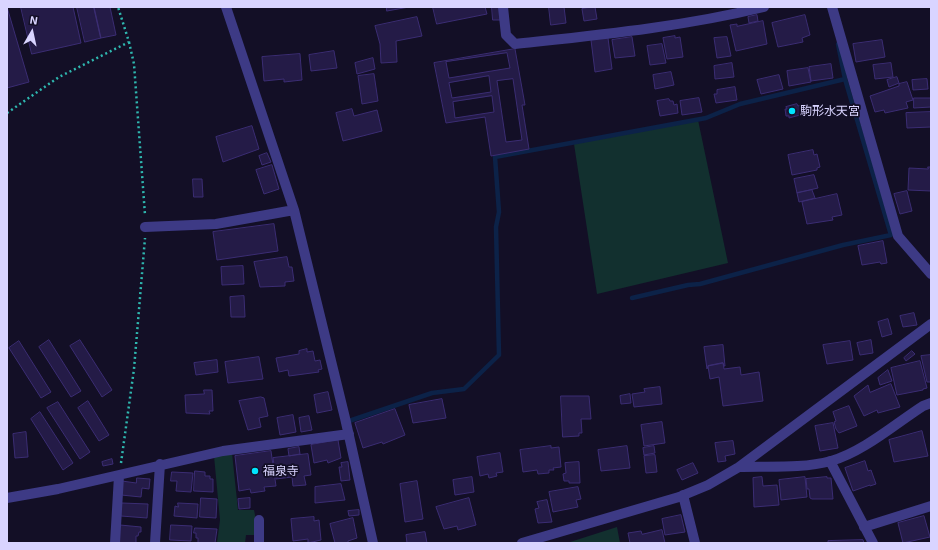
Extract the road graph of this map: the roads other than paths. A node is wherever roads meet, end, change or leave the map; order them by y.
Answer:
1 (226, 7) edge
2 (503, 7) edge
3 (764, 7) edge
4 (832, 7) edge
5 (294, 210) junction
6 (145, 226) road end
7 (931, 274) edge
8 (931, 324) edge
9 (931, 403) edge
10 (349, 434) junction
11 (830, 461) junction
12 (160, 464) junction
13 (739, 467) junction
14 (119, 476) junction
15 (683, 495) junction
16 (7, 498) edge
17 (931, 506) edge
18 (259, 520) dead end
19 (864, 527) junction
20 (115, 543) edge
21 (155, 543) edge
22 (259, 543) edge
23 (373, 543) edge
24 (522, 543) edge
25 (695, 543) edge
26 (874, 543) edge

1 - 5 street
2 - 3 street
4 - 7 street
5 - 6 street
5 - 10 street
8 - 13 street
9 - 11 street
10 - 12 street
10 - 23 street
11 - 13 street
11 - 19 street
12 - 14 street
12 - 21 street
13 - 15 street
14 - 16 street
14 - 20 street
15 - 24 street
15 - 25 street
17 - 19 street
18 - 22 street
19 - 26 street

